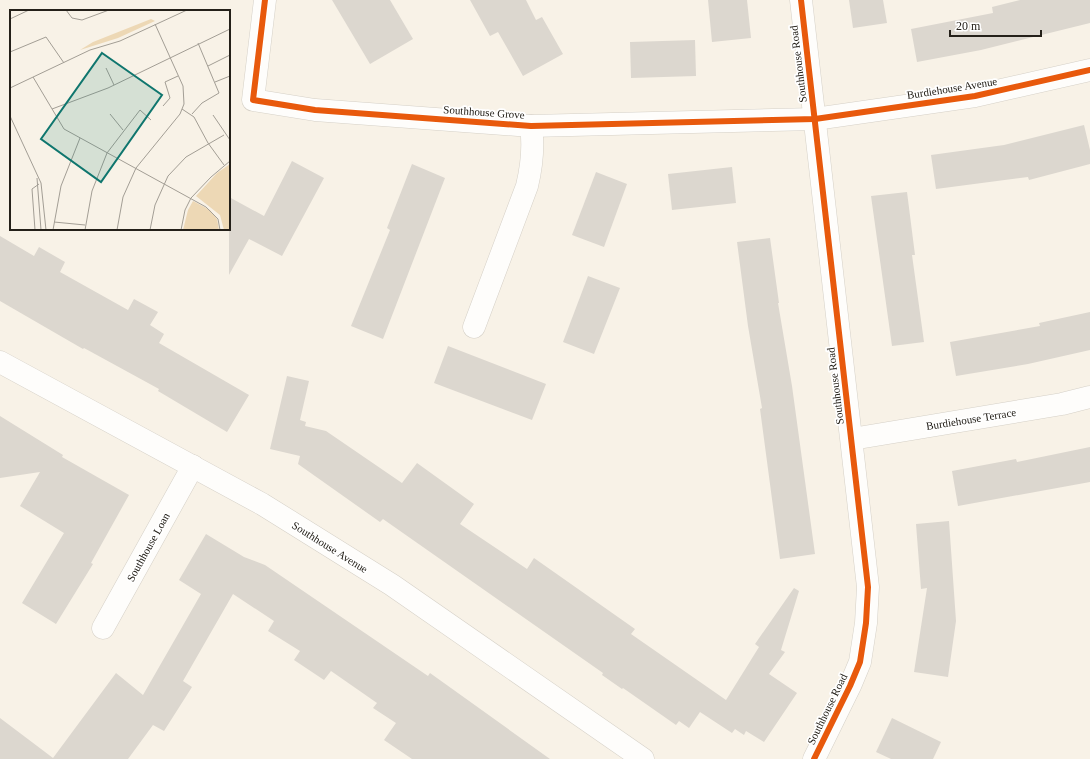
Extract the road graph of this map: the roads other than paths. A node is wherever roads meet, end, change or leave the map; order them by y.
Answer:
1 (265, 0) edge
2 (801, 0) edge
3 (1090, 70) edge
4 (815, 119) junction
5 (531, 126) junction
6 (474, 327) dead end
7 (0, 362) edge
8 (1090, 397) edge
9 (852, 439) junction
10 (193, 466) junction
11 (103, 628) dead end
12 (643, 759) edge
13 (814, 759) edge

1 - 5 street, Southhouse Grove
2 - 4 street, Southhouse Road
3 - 4 street, Burdiehouse Avenue
4 - 5 street, Southhouse Grove
4 - 9 street, Southhouse Road
5 - 6 street, Southhouse Grove
7 - 10 street, Southhouse Avenue
8 - 9 street, Burdiehouse Terrace
9 - 13 street, Southhouse Road
10 - 11 street, Southhouse Loan
10 - 12 street, Southhouse Avenue

